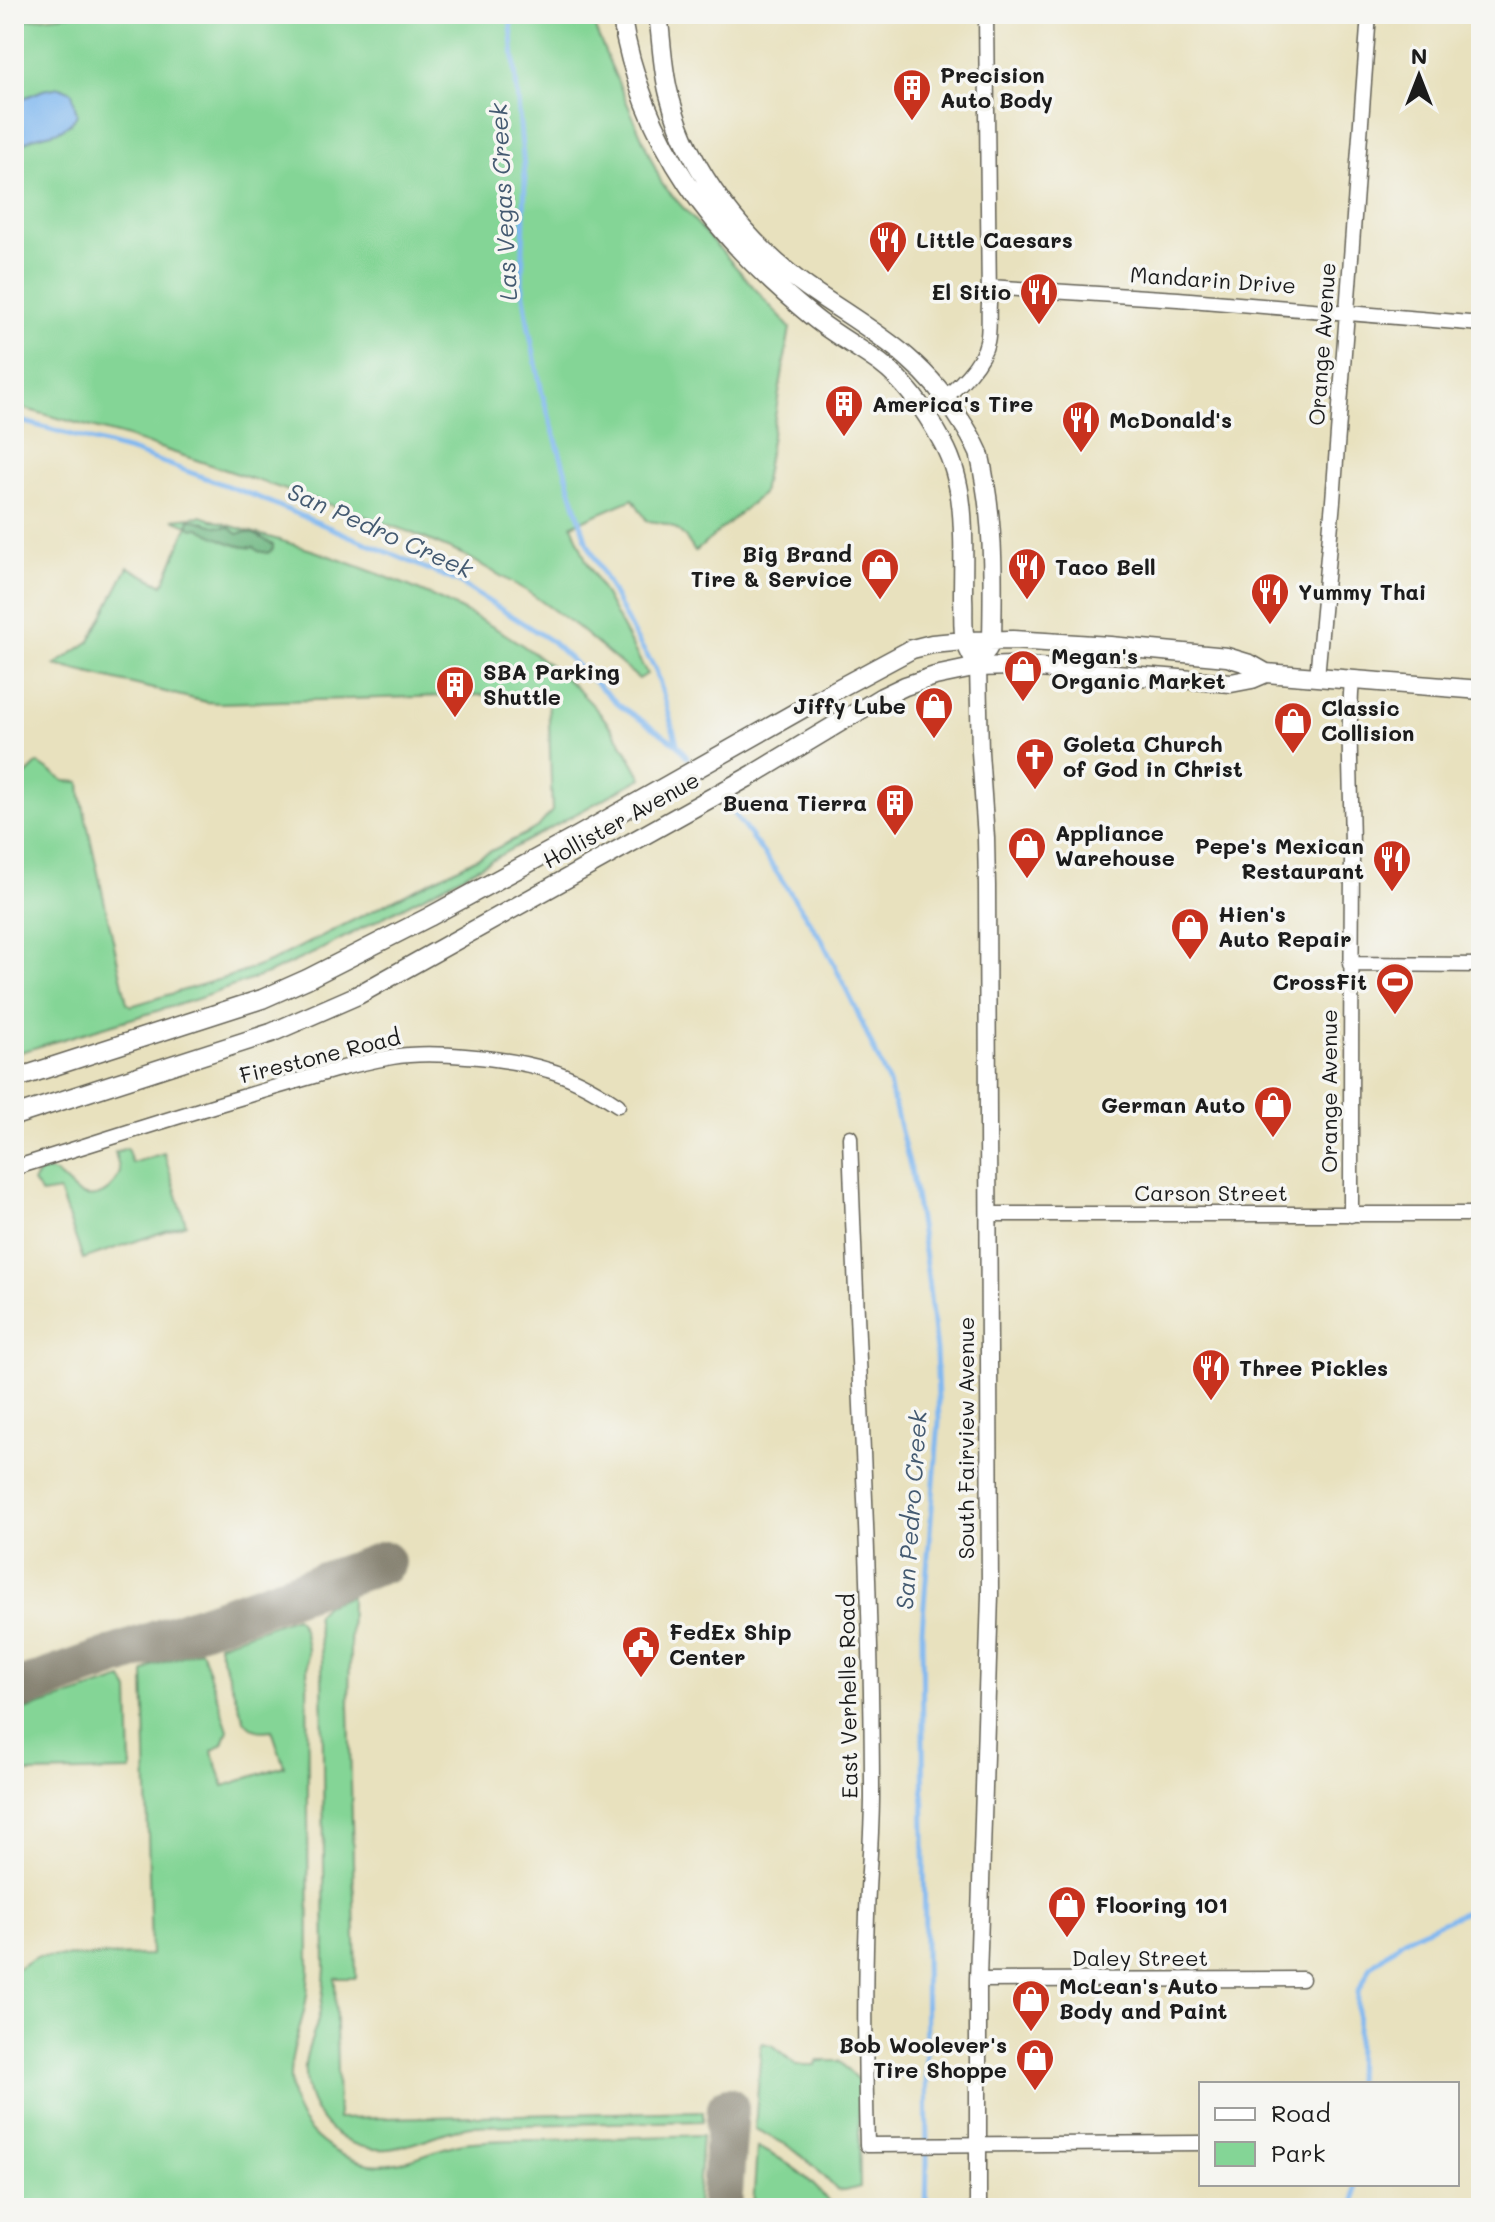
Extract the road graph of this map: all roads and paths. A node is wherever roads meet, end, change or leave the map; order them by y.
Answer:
1 (621, 14) edge
2 (658, 14) edge
3 (986, 14) edge
4 (1369, 14) edge
5 (989, 287) junction
6 (1347, 313) junction
7 (1481, 324) edge
8 (946, 398) junction
9 (925, 415) junction
10 (965, 641) junction
11 (992, 641) junction
12 (978, 667) junction
13 (1266, 673) junction
14 (1317, 677) junction
15 (1352, 680) junction
16 (1481, 690) edge
17 (1350, 964) junction
18 (1481, 965) edge
19 (14, 1079) edge
20 (618, 1105) dead end
21 (14, 1116) edge
22 (850, 1137) dead end
23 (14, 1168) edge
24 (988, 1214) junction
25 (1481, 1214) edge
26 (1351, 1215) junction
27 (1302, 1979) dead end
28 (978, 1980) junction
29 (1199, 2143) edge
30 (978, 2144) junction
31 (978, 2208) edge

1 - 9 main road, South Fairview Avenue
2 - 8 main road, South Fairview Avenue
3 - 5 street
4 - 6 street, Orange Avenue
5 - 6 street, Mandarin Drive
5 - 8 street
6 - 7 street, Mandarin Drive
6 - 14 street, Orange Avenue
8 - 9 street
8 - 11 main road, South Fairview Avenue
9 - 10 main road, South Fairview Avenue
10 - 11 main road, Hollister Avenue
10 - 12 main road, South Fairview Avenue
10 - 19 main road, Hollister Avenue
11 - 12 main road, South Fairview Avenue
11 - 13 main road, Hollister Avenue
12 - 13 main road, Hollister Avenue
12 - 21 main road, Hollister Avenue
12 - 24 street, South Fairview Avenue
13 - 14 main road, Hollister Avenue
14 - 15 main road, Hollister Avenue
15 - 16 main road, Hollister Avenue
15 - 17 street, Orange Avenue
17 - 18 street
17 - 26 street, Orange Avenue
20 - 23 street, Firestone Road
22 - 30 street, East Verhelle Road
24 - 26 street, Carson Street
24 - 28 street, South Fairview Avenue
25 - 26 street, Carson Street
27 - 28 street, Daley Street
28 - 30 street, South Fairview Avenue
29 - 30 street, East Verhelle Road
30 - 31 street, South Fairview Avenue

